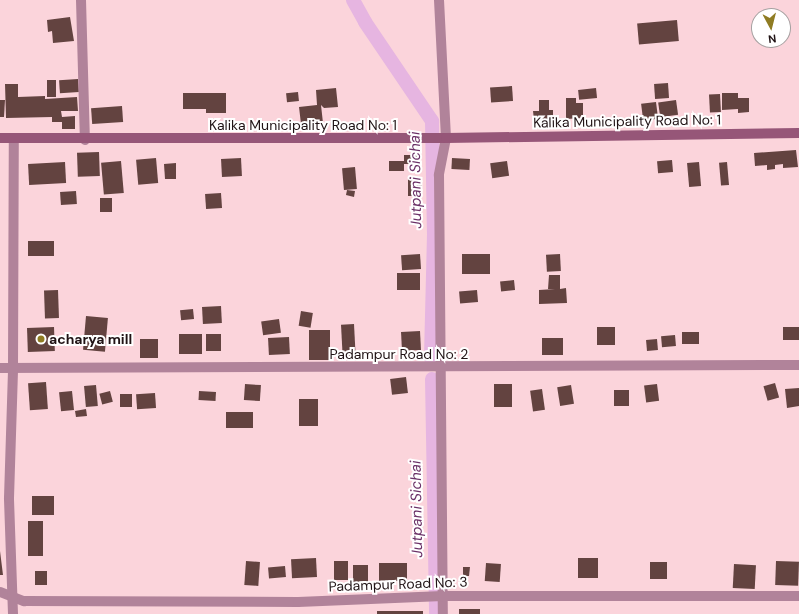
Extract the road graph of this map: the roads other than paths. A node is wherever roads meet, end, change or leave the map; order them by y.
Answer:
1 (81, 0) edge
2 (439, 0) edge
3 (799, 133) edge
4 (0, 138) edge
5 (446, 138) junction
6 (14, 139) junction
7 (85, 140) junction
8 (799, 365) edge
9 (0, 368) edge
10 (442, 368) junction
11 (13, 369) junction
12 (0, 592) edge
13 (14, 596) junction
14 (443, 596) junction
15 (799, 596) edge
16 (13, 614) edge
17 (443, 614) edge

1 - 7 street
2 - 5 street
3 - 5 street, Kalika Municipality Road No: 1
4 - 6 street, Kalika Municipality Road No: 1
5 - 7 street, Kalika Municipality Road No: 1
5 - 10 street
6 - 7 street, Kalika Municipality Road No: 1
6 - 11 street
8 - 10 street, Padampur Road No: 2
9 - 11 street, Padampur Road No: 2
10 - 11 street, Padampur Road No: 2
10 - 14 street
11 - 13 street
12 - 13 street, Padampur Road No: 3
13 - 14 street, Padampur Road No: 3
13 - 16 street
14 - 15 street, Padampur Road No: 3
14 - 17 street

